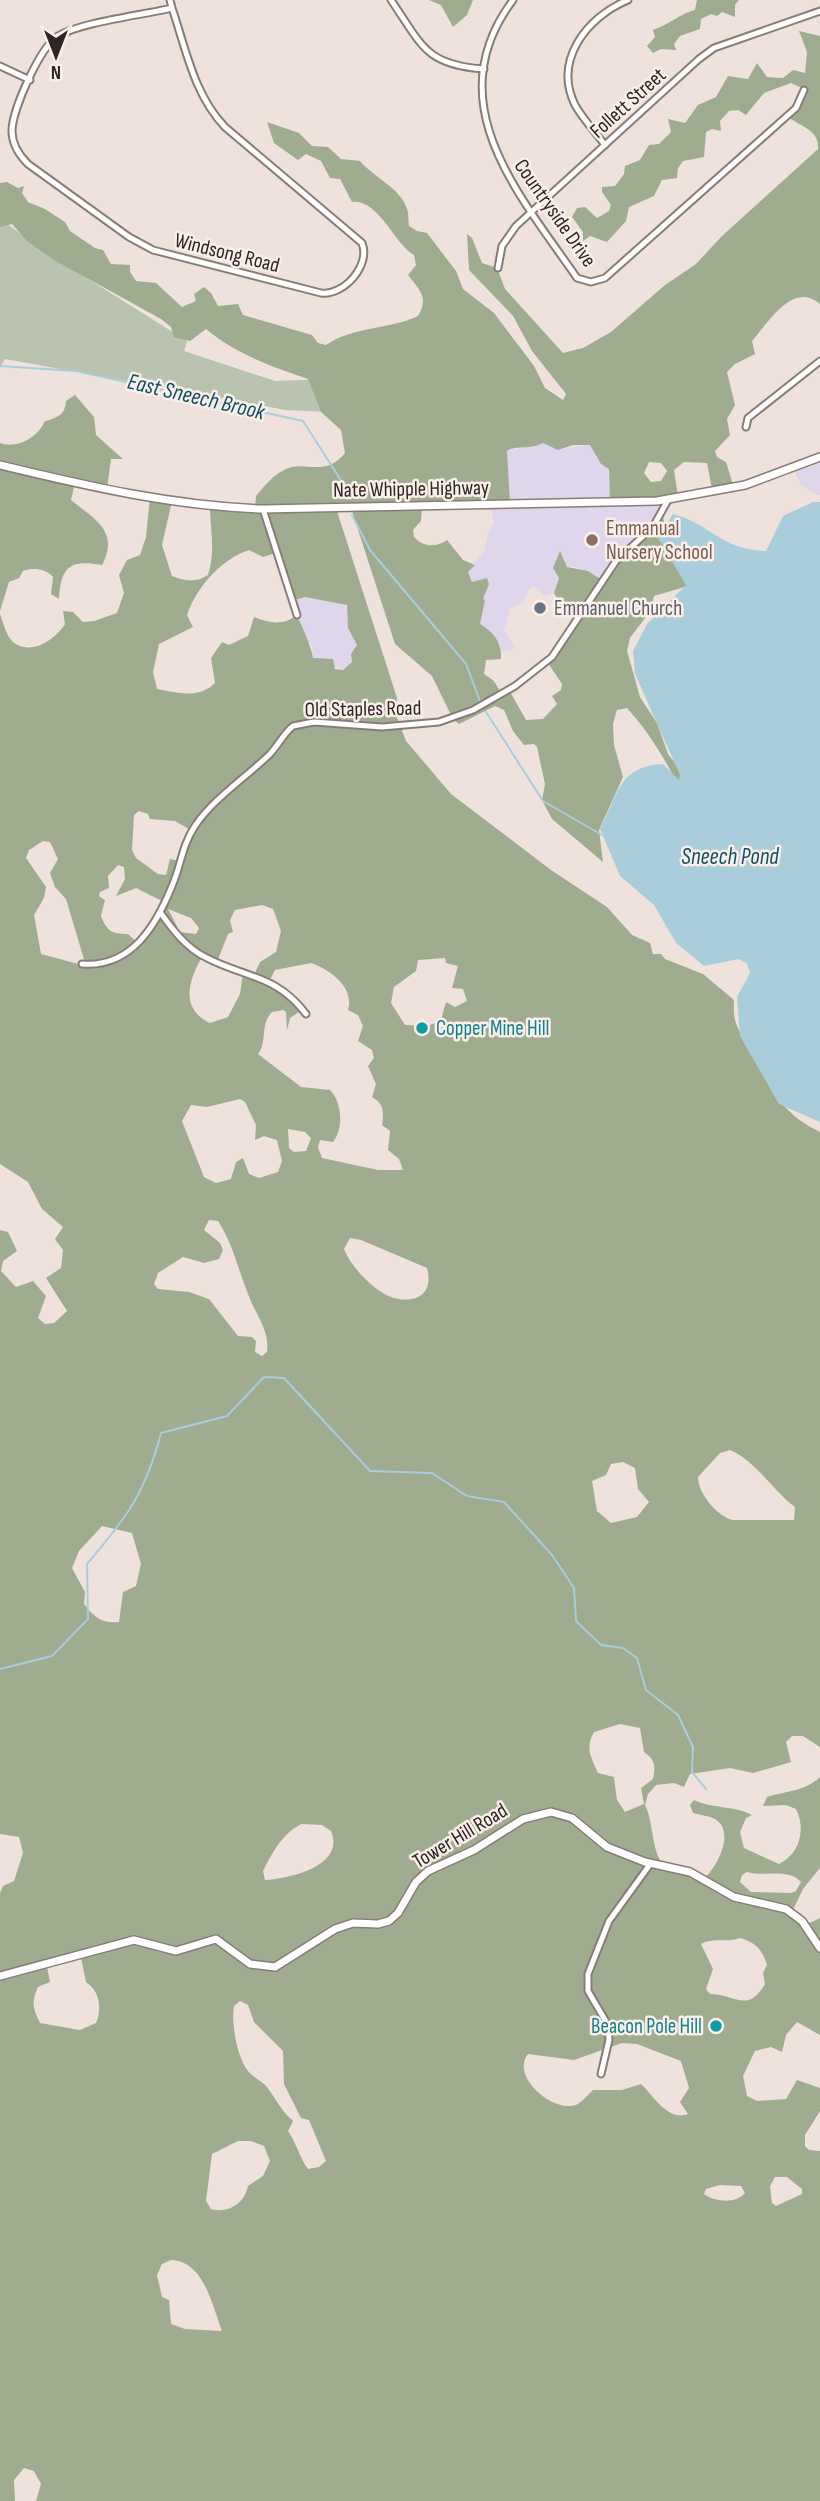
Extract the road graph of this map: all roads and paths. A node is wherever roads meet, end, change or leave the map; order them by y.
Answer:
1 (170, 0) edge
2 (391, 0) edge
3 (513, 0) edge
4 (628, 0) edge
5 (172, 8) junction
6 (820, 12) edge
7 (0, 66) edge
8 (484, 69) junction
9 (30, 80) junction
10 (804, 90) dead end
11 (605, 145) junction
12 (532, 213) junction
13 (498, 268) dead end
14 (820, 361) edge
15 (746, 427) dead end
16 (820, 457) edge
17 (0, 464) edge
18 (668, 500) junction
19 (262, 509) junction
20 (297, 615) dead end
21 (160, 912) junction
22 (82, 964) dead end
23 (306, 1014) dead end
24 (651, 1863) junction
25 (820, 1948) edge
26 (0, 1976) edge
27 (601, 2074) dead end

1 - 5 street, Windsong Road
2 - 8 street
3 - 8 street, Countryside Drive
4 - 11 street
5 - 9 street, Windsong Road
5 - 9 street, Windsong Road
6 - 11 street, Follett Street
7 - 9 street
8 - 12 street, Countryside Drive
10 - 12 street, Countryside Drive
11 - 12 street, Follett Street
12 - 13 street, Follett Street
14 - 15 street
16 - 18 street, Nate Whipple Highway
17 - 19 street, Nate Whipple Highway
18 - 19 street, Nate Whipple Highway
18 - 21 street, Old Staples Road
19 - 20 street
21 - 22 street, Old Staples Road
21 - 23 street
24 - 25 street, Tower Hill Road
24 - 26 street, Tower Hill Road
24 - 27 street

